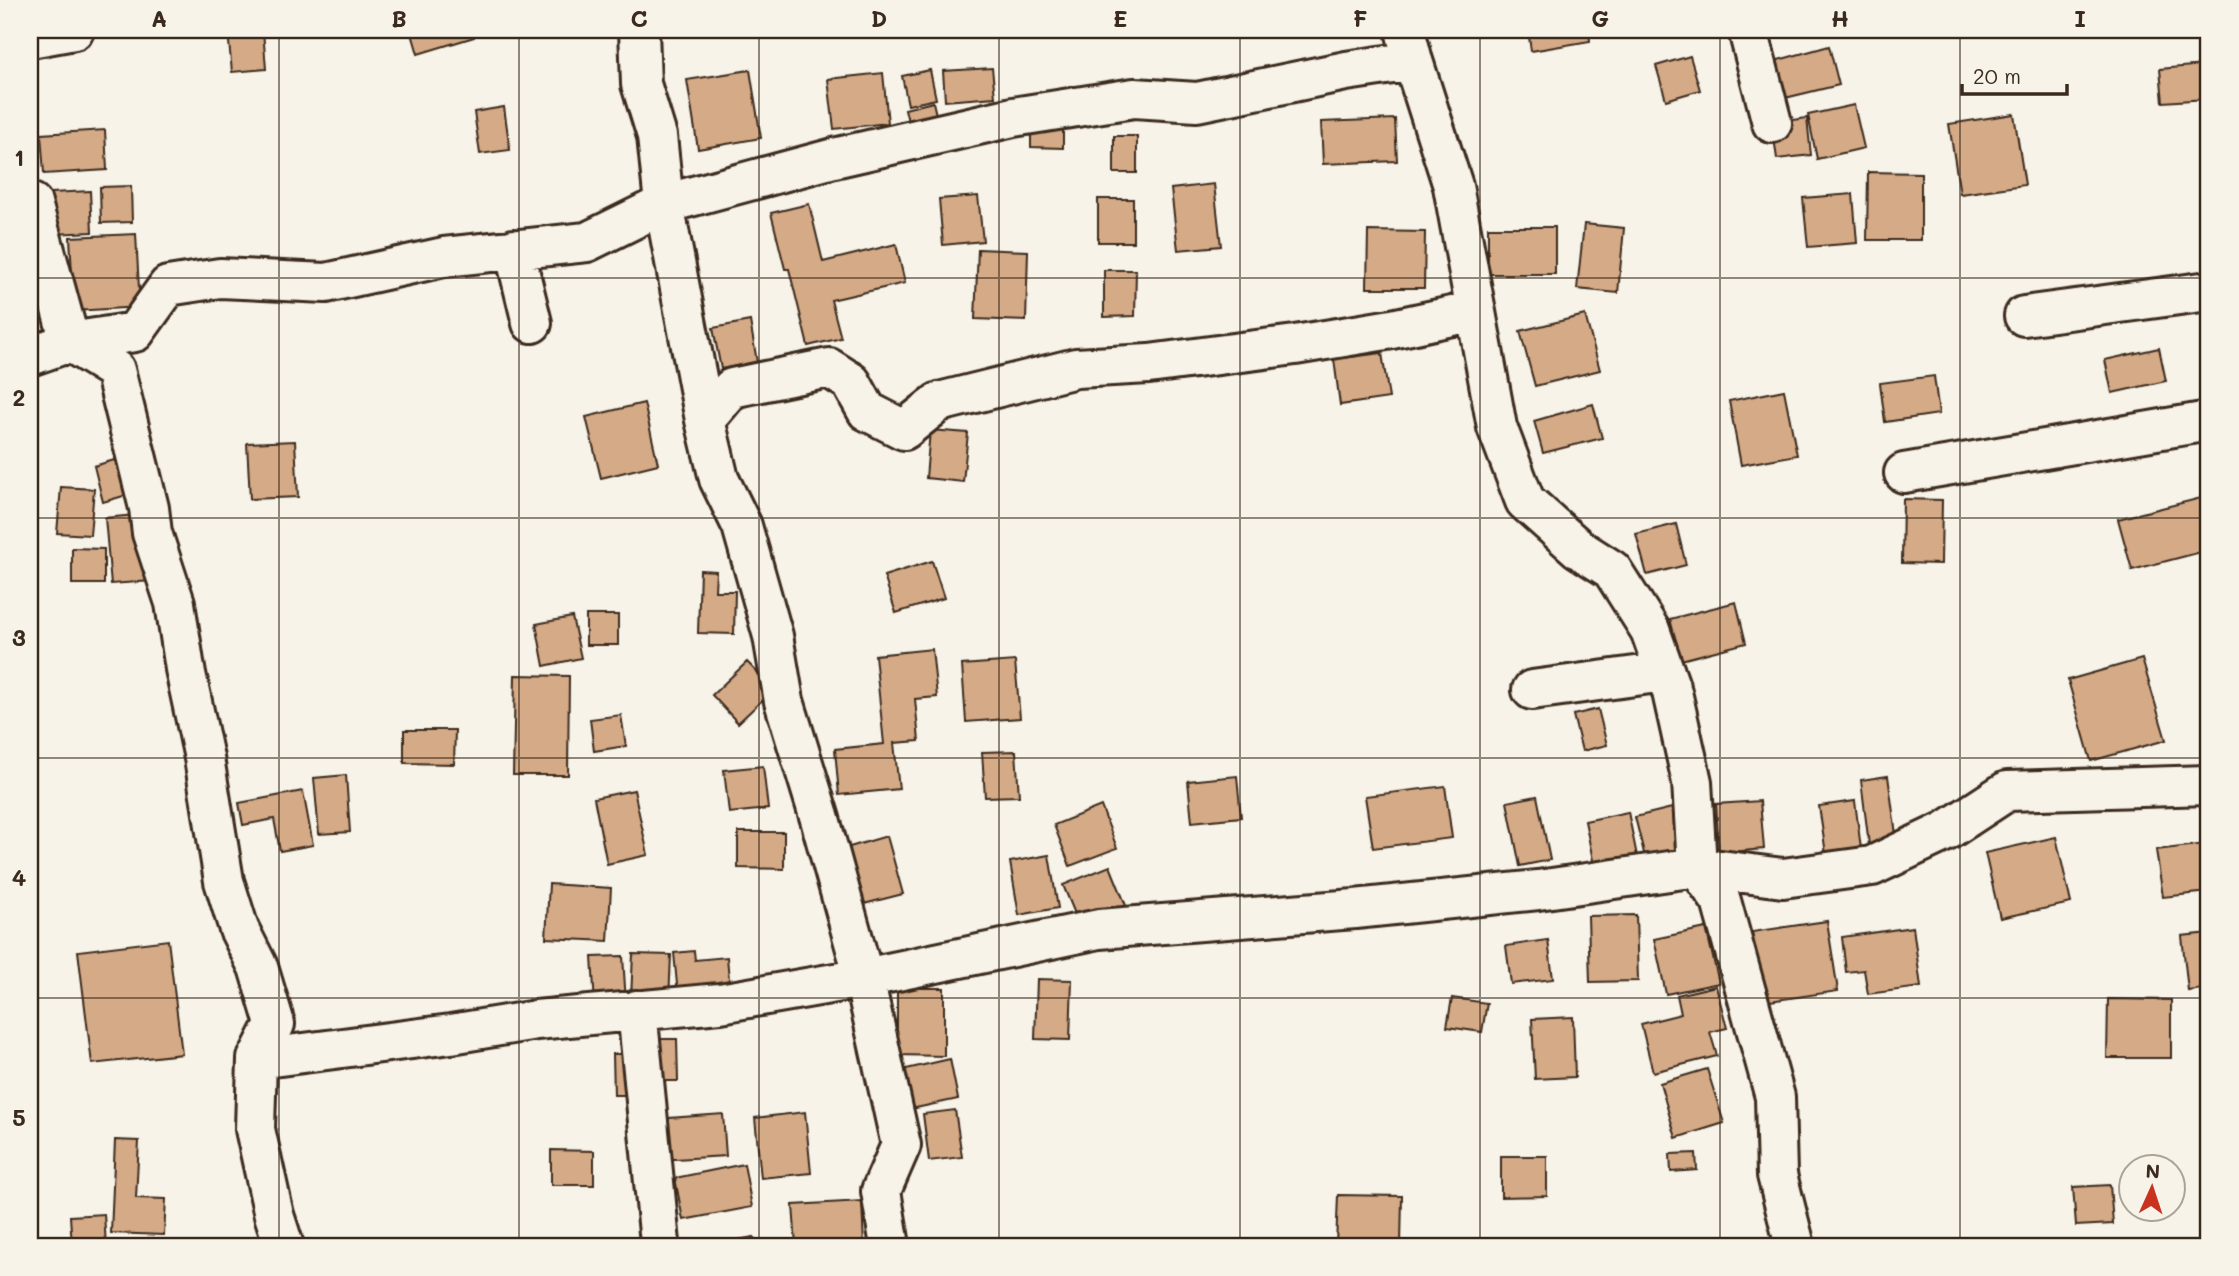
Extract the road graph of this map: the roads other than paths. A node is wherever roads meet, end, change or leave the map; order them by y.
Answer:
1 (74, 30) edge
2 (639, 30) edge
3 (1748, 30) edge
4 (30, 38) edge
5 (1409, 45) edge
6 (1772, 122) dead end
7 (32, 203) dead end
8 (664, 204) junction
9 (514, 249) junction
10 (2209, 291) edge
11 (1475, 311) junction
12 (2024, 316) dead end
13 (533, 323) dead end
14 (70, 342) junction
15 (30, 356) edge
16 (705, 420) junction
17 (2209, 421) edge
18 (1904, 473) dead end
19 (1665, 671) junction
20 (1532, 690) dead end
21 (2209, 785) edge
22 (1697, 867) junction
23 (863, 978) junction
24 (637, 1010) junction
25 (257, 1059) junction
26 (660, 1243) dead end
27 (284, 1246) edge
28 (890, 1246) edge
29 (1795, 1246) edge

1 - 4 street
2 - 8 street
3 - 6 street
5 - 8 street
5 - 11 street
7 - 14 street
8 - 9 street
8 - 16 street
9 - 13 street
9 - 14 street
10 - 12 street
11 - 16 street
11 - 19 street
14 - 15 street
14 - 25 street
16 - 23 street
17 - 18 street
19 - 20 street
19 - 22 street
21 - 22 street
22 - 23 street
22 - 29 street
23 - 24 street
23 - 28 street
24 - 25 street
24 - 26 street
25 - 27 street

